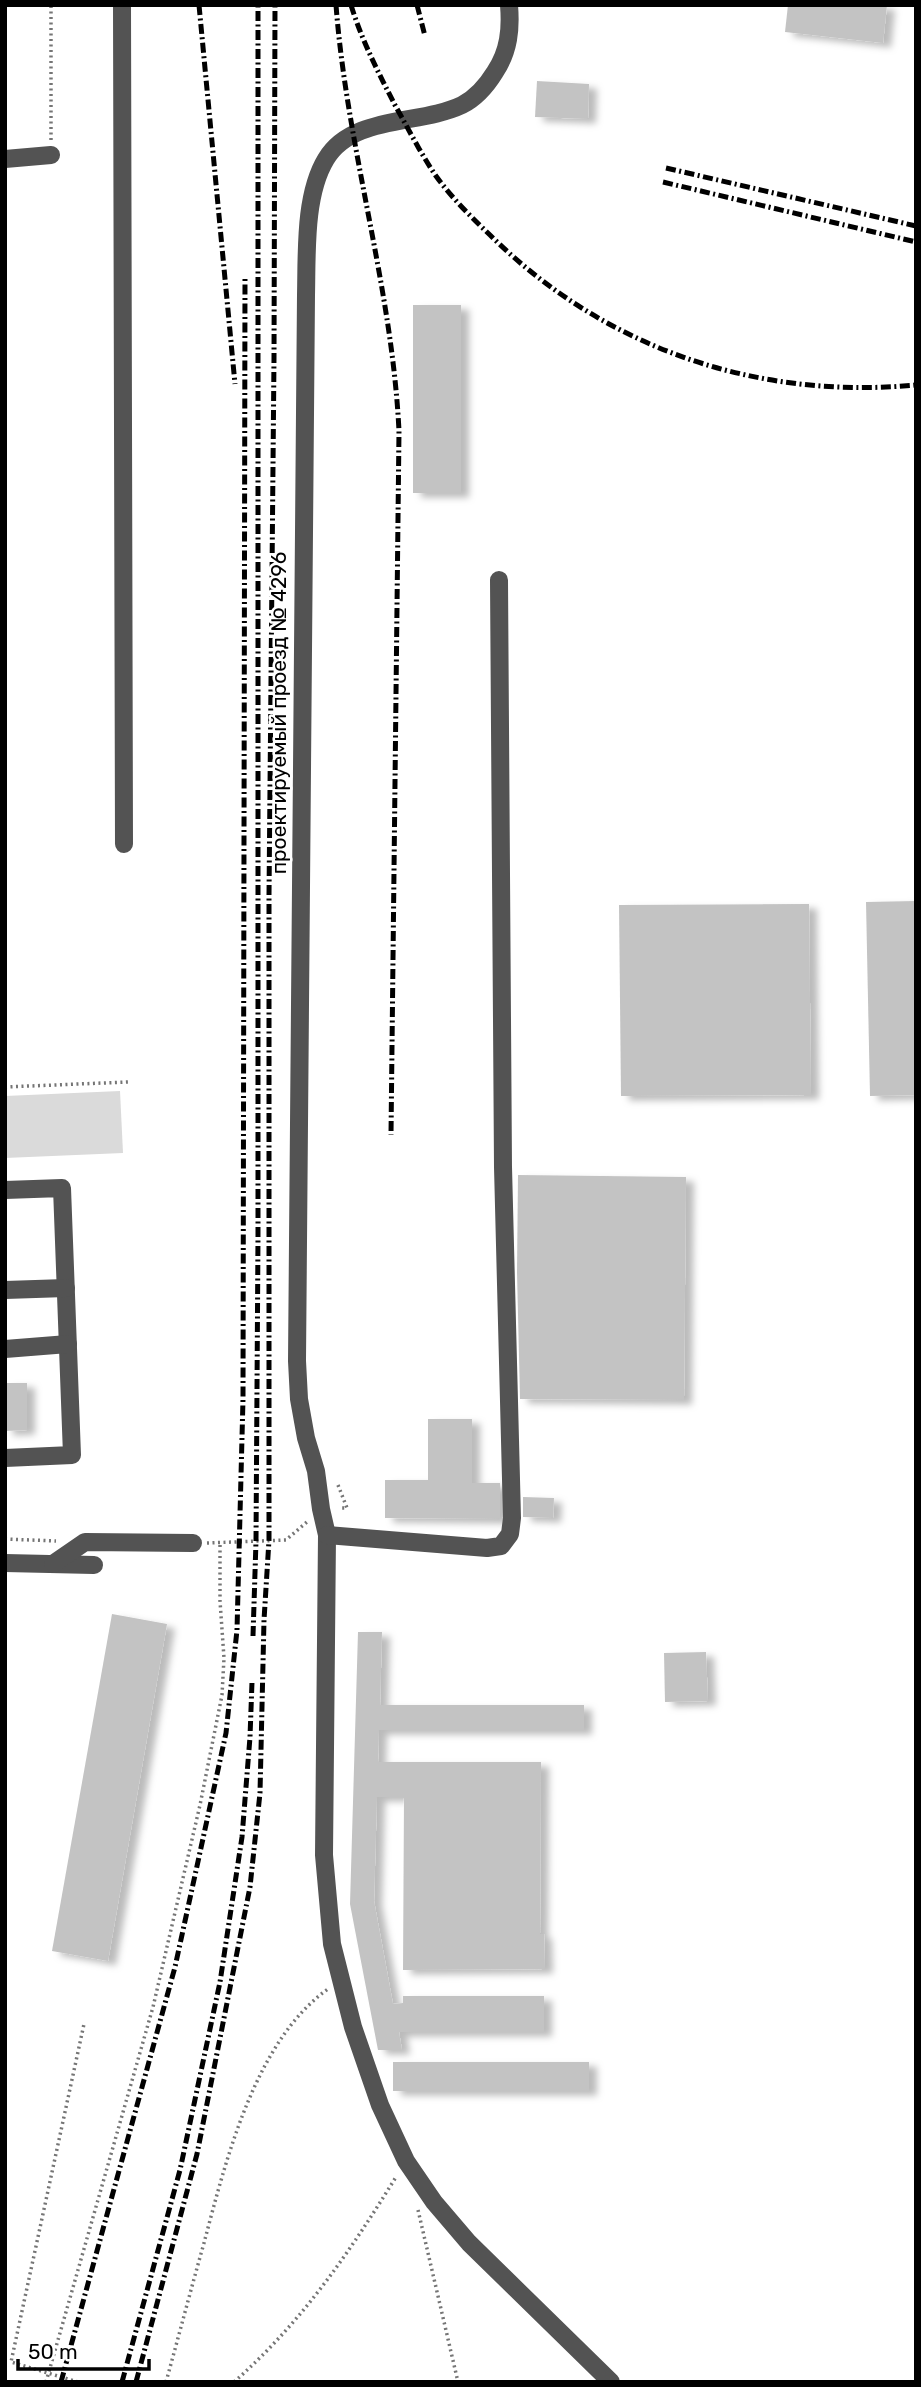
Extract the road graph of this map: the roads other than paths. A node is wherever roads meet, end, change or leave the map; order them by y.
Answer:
1 (121, 5) edge
2 (509, 5) edge
3 (51, 155) road end
4 (5, 159) edge
5 (499, 580) dead end
6 (124, 844) dead end
7 (5, 1191) edge
8 (66, 1288) junction
9 (5, 1290) edge
10 (68, 1344) junction
11 (5, 1349) edge
12 (5, 1458) edge
13 (327, 1535) junction
14 (192, 1543) road end
15 (5, 1563) edge
16 (53, 1564) junction
17 (94, 1565) dead end
18 (611, 2382) edge

1 - 6 street
2 - 13 street, проектируемый проезд № 4296
3 - 4 street
5 - 13 street
7 - 8 street
8 - 9 street
8 - 10 street
10 - 11 street
10 - 12 street
13 - 18 street, проектируемый проезд № 4296
14 - 16 street
15 - 16 street
16 - 17 street

